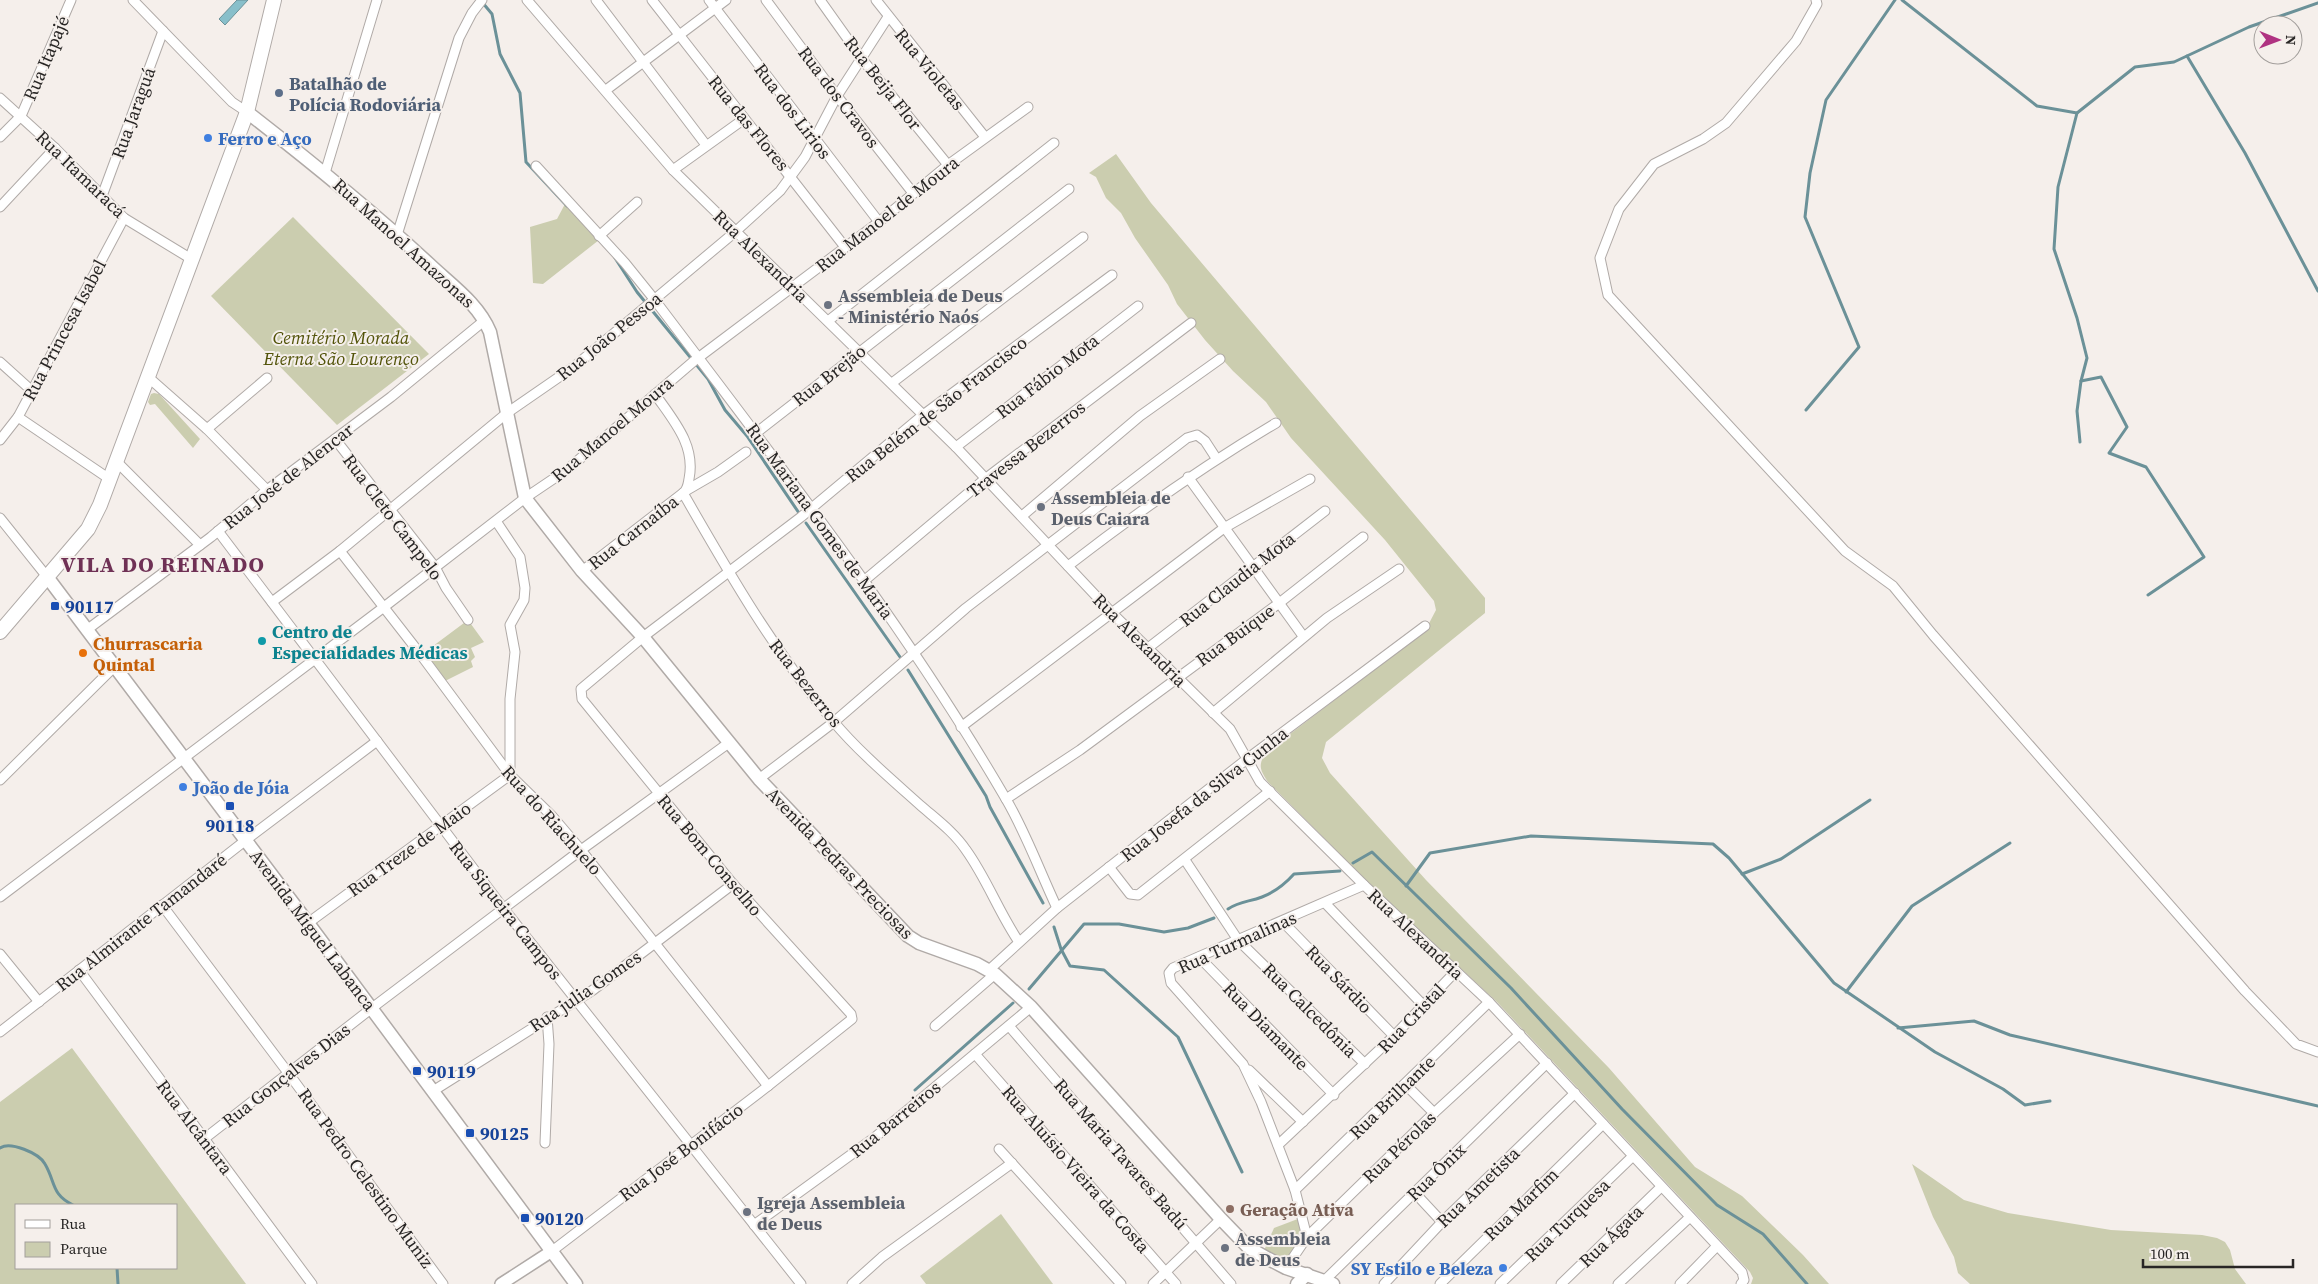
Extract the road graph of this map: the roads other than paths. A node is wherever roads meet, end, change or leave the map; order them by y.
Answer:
1 (71, 0) edge
2 (133, 0) edge
3 (274, 0) edge
4 (377, 0) edge
5 (527, 0) edge
6 (596, 0) edge
7 (652, 0) edge
8 (709, 0) edge
9 (726, 0) edge
10 (766, 0) edge
11 (820, 0) edge
12 (876, 0) edge
13 (1816, 0) edge
14 (480, 3) edge
15 (716, 9) junction
16 (888, 17) junction
17 (163, 31) junction
18 (680, 36) junction
19 (862, 59) junction
20 (644, 63) junction
21 (606, 90) junction
22 (837, 96) junction
23 (0, 98) edge
24 (1028, 107) dead end
25 (247, 112) junction
26 (21, 116) junction
27 (744, 119) junction
28 (0, 137) edge
29 (986, 137) junction
30 (814, 140) junction
31 (1054, 143) dead end
32 (706, 145) junction
33 (55, 148) junction
34 (948, 165) junction
35 (536, 166) dead end
36 (673, 170) junction
37 (325, 172) junction
38 (791, 176) junction
39 (1069, 190) dead end
40 (914, 193) junction
41 (102, 196) junction
42 (637, 202) dead end
43 (0, 207) edge
44 (124, 218) junction
45 (879, 222) junction
46 (735, 232) junction
47 (397, 234) junction
48 (599, 236) junction
49 (1083, 237) dead end
50 (845, 247) junction
51 (193, 260) junction
52 (1112, 275) dead end
53 (794, 287) junction
54 (653, 300) junction
55 (1138, 306) dead end
56 (485, 320) junction
57 (828, 321) junction
58 (1191, 323) dead end
59 (859, 351) junction
60 (1220, 359) dead end
61 (696, 360) junction
62 (0, 362) edge
63 (148, 377) junction
64 (267, 378) dead end
65 (892, 383) junction
66 (31, 390) junction
67 (655, 394) junction
68 (507, 413) junction
69 (923, 415) junction
70 (18, 417) junction
71 (1276, 423) dead end
72 (207, 429) junction
73 (756, 433) junction
74 (335, 439) junction
75 (0, 440) edge
76 (956, 446) junction
77 (746, 452) dead end
78 (1216, 458) junction
79 (117, 462) junction
80 (1188, 477) junction
81 (986, 479) junction
82 (111, 480) junction
83 (1310, 480) dead end
84 (267, 490) junction
85 (685, 491) junction
86 (525, 498) junction
87 (812, 508) junction
88 (391, 510) junction
89 (1325, 511) dead end
90 (1022, 516) junction
91 (0, 518) edge
92 (496, 521) junction
93 (1224, 528) junction
94 (218, 531) junction
95 (1363, 537) dead end
96 (200, 545) junction
97 (1049, 546) junction
98 (340, 551) junction
99 (1068, 566) junction
100 (435, 567) junction
101 (1252, 567) junction
102 (1399, 569) dead end
103 (582, 571) junction
104 (729, 574) junction
105 (48, 578) junction
106 (865, 580) junction
107 (272, 602) junction
108 (1278, 604) junction
109 (384, 607) junction
110 (1113, 614) junction
111 (468, 620) dead end
112 (1425, 626) dead end
113 (88, 629) junction
114 (0, 632) edge
115 (1303, 636) junction
116 (643, 637) junction
117 (1148, 648) junction
118 (915, 654) junction
119 (315, 659) junction
120 (116, 665) junction
121 (1176, 678) junction
122 (581, 689) joint
123 (1213, 714) junction
124 (834, 722) junction
125 (961, 727) junction
126 (377, 741) junction
127 (730, 742) junction
128 (184, 758) junction
129 (1247, 759) junction
130 (510, 775) junction
131 (758, 779) junction
132 (0, 780) edge
133 (1270, 791) junction
134 (659, 795) junction
135 (1006, 799) junction
136 (440, 826) junction
137 (246, 840) junction
138 (581, 850) junction
139 (1185, 860) junction
140 (1109, 867) junction
141 (733, 884) junction
142 (1364, 886) junction
143 (0, 898) edge
144 (1324, 903) junction
145 (162, 905) junction
146 (1057, 908) junction
147 (504, 909) junction
148 (308, 922) junction
149 (1284, 922) junction
150 (1238, 940) junction
151 (654, 942) junction
152 (1019, 942) junction
153 (0, 954) edge
154 (1198, 957) junction
155 (78, 970) junction
156 (1456, 971) junction
157 (992, 972) junction
158 (576, 1000) junction
159 (39, 1002) junction
160 (1488, 1002) junction
161 (1424, 1006) junction
162 (1031, 1007) junction
163 (372, 1008) junction
164 (851, 1014) joint
165 (547, 1017) junction
166 (935, 1026) dead end
167 (1009, 1026) junction
168 (0, 1032) edge
169 (1520, 1034) junction
170 (1394, 1036) junction
171 (2318, 1052) edge
172 (976, 1054) junction
173 (1547, 1063) junction
174 (1243, 1064) junction
175 (1365, 1064) junction
176 (289, 1074) junction
177 (1406, 1085) junction
178 (768, 1086) junction
179 (434, 1091) junction
180 (1574, 1093) junction
181 (1334, 1095) junction
182 (1434, 1113) junction
183 (1303, 1122) junction
184 (1603, 1124) junction
185 (204, 1139) junction
186 (545, 1143) dead end
187 (690, 1145) junction
188 (1278, 1146) junction
189 (999, 1149) dead end
190 (1633, 1156) junction
191 (1012, 1163) junction
192 (1661, 1188) junction
193 (1295, 1190) junction
194 (1415, 1193) junction
195 (1690, 1217) junction
196 (1221, 1219) junction
197 (1442, 1222) junction
198 (754, 1225) junction
199 (1307, 1237) junction
200 (1196, 1242) junction
201 (1717, 1246) junction
202 (552, 1251) junction
203 (1286, 1268) junction
204 (1166, 1272) junction
205 (1307, 1274) junction
206 (1329, 1282) edge
207 (312, 1284) edge
208 (443, 1284) edge
209 (501, 1284) edge
210 (576, 1284) edge
211 (801, 1284) edge
212 (853, 1284) edge
213 (1121, 1284) edge
214 (1153, 1284) edge
215 (1176, 1284) edge
216 (1231, 1284) edge
217 (1297, 1284) edge
218 (1384, 1284) edge
219 (1440, 1284) edge
220 (1500, 1284) edge
221 (1560, 1284) edge
222 (1618, 1284) edge
223 (1680, 1284) edge
224 (1742, 1284) edge

1 - 26 street, Rua Itapajé
2 - 17 street
3 - 25 main road
4 - 37 street
5 - 21 street, Rua Alexandria
6 - 20 street
7 - 18 street, Rua das Flores
8 - 15 street, Rua dos Lirios
9 - 15 street
10 - 22 street, Rua dos Cravos
11 - 19 street, Rua Beija Flor
12 - 16 street, Rua Violetas
13 - 171 street
14 - 47 street
15 - 18 street
15 - 30 street, Rua dos Lirios
16 - 19 street, Rua João Pessoa
16 - 29 street, Rua Violetas
17 - 25 street
17 - 41 street, Rua Jaraguá
18 - 20 street
18 - 27 street, Rua das Flores
19 - 22 street, Rua João Pessoa
19 - 34 street, Rua Beija Flor
20 - 21 street
20 - 32 street
21 - 36 street, Rua Alexandria
22 - 30 street, Rua João Pessoa
22 - 40 street, Rua dos Cravos
23 - 26 street, Rua Itamaracá
24 - 29 street, Rua Manoel de Moura
25 - 37 main road, Rua Manoel Amazonas
25 - 51 main road
26 - 28 street
26 - 33 street, Rua Itamaracá
27 - 32 street
27 - 38 street, Rua das Flores
29 - 34 street, Rua Manoel de Moura
30 - 38 street, Rua João Pessoa
30 - 45 street, Rua dos Lirios
31 - 57 street
32 - 36 street
33 - 41 street, Rua Itamaracá
33 - 43 street
34 - 40 street, Rua Manoel de Moura
35 - 48 street, Rua Mariana Gomes de Maria
36 - 46 street, Rua Alexandria
37 - 47 main road, Rua Manoel Amazonas
38 - 46 street, Rua João Pessoa
38 - 50 street, Rua das Flores
39 - 59 street, Rua Brejão
40 - 45 street, Rua Manoel de Moura
41 - 44 street, Rua Itamaracá
42 - 48 street
44 - 51 street, Rua Itamaracá
44 - 66 street, Rua Princesa Isabel
45 - 50 street, Rua Manoel de Moura
46 - 53 street, Rua Alexandria
46 - 54 street, Rua João Pessoa
47 - 56 main road, Rua Manoel Amazonas
48 - 54 street, Rua Mariana Gomes de Maria
49 - 65 street
50 - 53 street, Rua Manoel de Moura
51 - 63 main road
52 - 69 street, Rua Belém de São Francisco
53 - 57 street, Rua Alexandria
53 - 61 street, Rua Manoel de Moura
54 - 61 street, Rua Mariana Gomes de Maria
54 - 68 street, Rua João Pessoa
55 - 76 street, Rua Fábio Mota
56 - 68 main road, Rua Manoel Amazonas
56 - 74 street, Rua José de Alencar
57 - 59 street, Rua Alexandria
58 - 81 street, Travessa Bezerros
59 - 65 street, Rua Alexandria
59 - 73 street, Rua Brejão
60 - 90 street
61 - 67 street, Rua Manoel Moura
61 - 73 street, Rua Mariana Gomes de Maria
62 - 66 street
63 - 72 street
63 - 79 main road
64 - 72 street
65 - 69 street, Rua Alexandria
66 - 70 street, Rua Princesa Isabel
67 - 85 street
67 - 86 street, Rua Manoel Moura
68 - 86 main road, Rua Manoel Amazonas
68 - 88 street, Rua João Pessoa
69 - 76 street, Rua Alexandria
69 - 87 street, Rua Belém de São Francisco
70 - 75 street, Rua Princesa Isabel
70 - 82 street
71 - 78 street
72 - 84 street
73 - 87 street, Rua Mariana Gomes de Maria
74 - 84 street, Rua José de Alencar
74 - 88 street, Rua Cleto Campelo
76 - 81 street, Rua Alexandria
77 - 85 street, Rua Carnaíba
78 - 80 street
78 - 97 street
79 - 82 main road
79 - 96 street
80 - 93 street
80 - 99 street
81 - 90 street, Rua Alexandria
81 - 106 street, Travessa Bezerros
82 - 105 main road
83 - 93 street
84 - 94 street, Rua José de Alencar
85 - 103 street, Rua Carnaíba
85 - 104 street, Rua Bezerros
86 - 92 street, Rua Manoel Moura
86 - 103 main road, Avenida Pedras Preciosas
87 - 104 street, Rua Belém de São Francisco
87 - 106 street, Rua Mariana Gomes de Maria
88 - 98 street, Rua João Pessoa
88 - 100 street, Rua Cleto Campelo
89 - 101 street, Rua Claudia Mota
90 - 97 street, Rua Alexandria
91 - 105 street
92 - 100 street, Rua Manoel Moura
92 - 130 street
93 - 101 street
93 - 110 street
94 - 96 street, Rua José de Alencar
94 - 107 street, Rua Siqueira Campos
95 - 108 street, Rua Buique
96 - 113 street, Rua José de Alencar
97 - 99 street, Rua Alexandria
97 - 118 street
98 - 107 street, Rua João Pessoa
98 - 109 street, Rua do Riachuelo
99 - 110 street, Rua Alexandria
100 - 109 street, Rua Manoel Moura
100 - 111 street, Rua Cleto Campelo
101 - 108 street
101 - 117 street, Rua Claudia Mota
102 - 115 street
103 - 116 main road, Avenida Pedras Preciosas
104 - 116 street, Rua Belém de São Francisco
104 - 124 street, Rua Bezerros
105 - 113 main road, Avenida Miguel Labanca
105 - 114 main road
106 - 118 street, Rua Mariana Gomes de Maria
107 - 119 street, Rua Siqueira Campos
108 - 115 street
108 - 121 street, Rua Buique
109 - 119 street, Rua Manoel Moura
109 - 130 street, Rua do Riachuelo
110 - 117 street, Rua Alexandria
110 - 125 street
112 - 129 street, Rua Josefa da Silva Cunha
113 - 120 main road, Avenida Miguel Labanca
115 - 123 street
116 - 122 street, Rua Belém de São Francisco
116 - 127 main road, Avenida Pedras Preciosas
117 - 121 street, Rua Alexandria
118 - 124 street
118 - 125 street, Rua Mariana Gomes de Maria
119 - 126 street, Rua Siqueira Campos
119 - 128 street, Rua Manoel Moura
120 - 128 main road, Avenida Miguel Labanca
120 - 132 street
121 - 123 street, Rua Alexandria
121 - 135 street, Rua Buique
122 - 134 street, Rua Bom Conselho
123 - 129 street, Rua Alexandria
124 - 131 street
124 - 152 street, Rua Bezerros
125 - 135 street, Rua Mariana Gomes de Maria
126 - 136 street, Rua Siqueira Campos
126 - 137 street, Rua Almirante Tamandaré
127 - 131 main road, Avenida Pedras Preciosas
127 - 134 street, Rua Gonçalves Dias
128 - 137 main road, Avenida Miguel Labanca
128 - 143 street, Rua Manoel Moura
129 - 133 street, Rua Alexandria
129 - 140 street, Rua Josefa da Silva Cunha
130 - 136 street, Rua Treze de Maio
130 - 138 street, Rua do Riachuelo
131 - 157 main road, Avenida Pedras Preciosas
133 - 139 street
133 - 142 street, Rua Alexandria
134 - 138 street, Rua Gonçalves Dias
134 - 141 street, Rua Bom Conselho
135 - 146 street, Rua Mariana Gomes de Maria
136 - 147 street, Rua Siqueira Campos
136 - 148 street, Rua Treze de Maio
137 - 145 street, Rua Almirante Tamandaré
137 - 148 main road, Avenida Miguel Labanca
138 - 147 street, Rua Gonçalves Dias
138 - 151 street, Rua do Riachuelo
139 - 140 street
139 - 150 street, Rua Calcedônia
140 - 146 street, Rua Josefa da Silva Cunha
141 - 151 street, Rua julia Gomes
141 - 164 street, Rua Bom Conselho
142 - 144 street, Rua Turmalinas
142 - 156 street, Rua Alexandria
144 - 149 street, Rua Turmalinas
144 - 161 street
145 - 155 street, Rua Almirante Tamandaré
145 - 176 street, Rua Pedro Celestino Muniz
146 - 152 street, Rua Josefa da Silva Cunha
147 - 158 street, Rua Siqueira Campos
147 - 163 street, Rua Gonçalves Dias
148 - 163 main road, Avenida Miguel Labanca
149 - 150 street, Rua Turmalinas
149 - 170 street, Rua Sárdio
150 - 154 street, Rua Turmalinas
150 - 175 street, Rua Calcedônia
151 - 158 street, Rua julia Gomes
151 - 178 street, Rua do Riachuelo
152 - 157 street, Rua Josefa da Silva Cunha
153 - 159 street
154 - 174 street, Rua Turmalinas
154 - 181 street, Rua Diamante
155 - 159 street, Rua Almirante Tamandaré
155 - 185 street, Rua Alcântara
156 - 160 street, Rua Alexandria
156 - 161 street, Rua Cristal
157 - 162 main road, Avenida Pedras Preciosas
157 - 166 street, Rua Josefa da Silva Cunha
158 - 165 street, Rua julia Gomes
158 - 187 street, Rua Siqueira Campos
159 - 168 street, Rua Almirante Tamandaré
160 - 169 street, Rua Alexandria
160 - 177 street, Rua Brilhante
161 - 170 street, Rua Cristal
162 - 167 street, Rua Barreiros
162 - 196 main road, Avenida Pedras Preciosas
163 - 176 street, Rua Gonçalves Dias
163 - 179 main road, Avenida Miguel Labanca
164 - 178 street, Rua José Bonifácio
165 - 179 street, Rua julia Gomes
165 - 186 street
167 - 172 street, Rua Barreiros
167 - 200 street, Rua Maria Tavares Badú
169 - 173 street, Rua Alexandria
169 - 182 street, Rua Pérolas
170 - 175 street, Rua Cristal
172 - 198 street, Rua Barreiros
172 - 204 street, Rua Aluísio Vieira da Costa
173 - 180 street, Rua Alexandria
173 - 194 street, Rua Ônix
174 - 183 street
174 - 188 street, Rua Turmalinas
175 - 181 street, Rua Cristal
176 - 185 street, Rua Gonçalves Dias
176 - 208 street, Rua Pedro Celestino Muniz
177 - 182 street
177 - 193 street, Rua Brilhante
178 - 187 street, Rua José Bonifácio
179 - 202 main road, Avenida Miguel Labanca
180 - 184 street, Rua Alexandria
180 - 197 street, Rua Ametista
181 - 183 street, Rua Cristal
182 - 199 street, Rua Pérolas
183 - 188 street, Rua Cristal
184 - 190 street, Rua Alexandria
184 - 219 street, Rua Marfim
185 - 207 street, Rua Alcântara
187 - 198 street, Rua Siqueira Campos
187 - 202 street, Rua José Bonifácio
188 - 193 street, Rua Turmalinas
189 - 191 street
190 - 192 street, Rua Alexandria
190 - 220 street, Rua Turquesa
191 - 212 street
191 - 213 street
192 - 195 street, Rua Alexandria
192 - 221 street, Rua Ágata
193 - 199 street, Rua Turmalinas
194 - 197 street
194 - 206 street, Rua Ônix
195 - 201 street, Rua Alexandria
195 - 222 street
196 - 200 street
196 - 203 main road, Avenida Pedras Preciosas
197 - 218 street, Rua Ametista
198 - 211 street, Rua Siqueira Campos
199 - 203 street, Rua Pérolas
200 - 204 street
200 - 216 street, Rua Maria Tavares Badú
201 - 223 street
201 - 224 street, Rua Alexandria
202 - 209 street, Rua José Bonifácio
202 - 210 main road, Avenida Miguel Labanca
203 - 205 main road, Avenida Pedras Preciosas
204 - 214 street
204 - 215 street, Rua Aluísio Vieira da Costa
205 - 206 main road, Avenida Pedras Preciosas
205 - 217 main road

